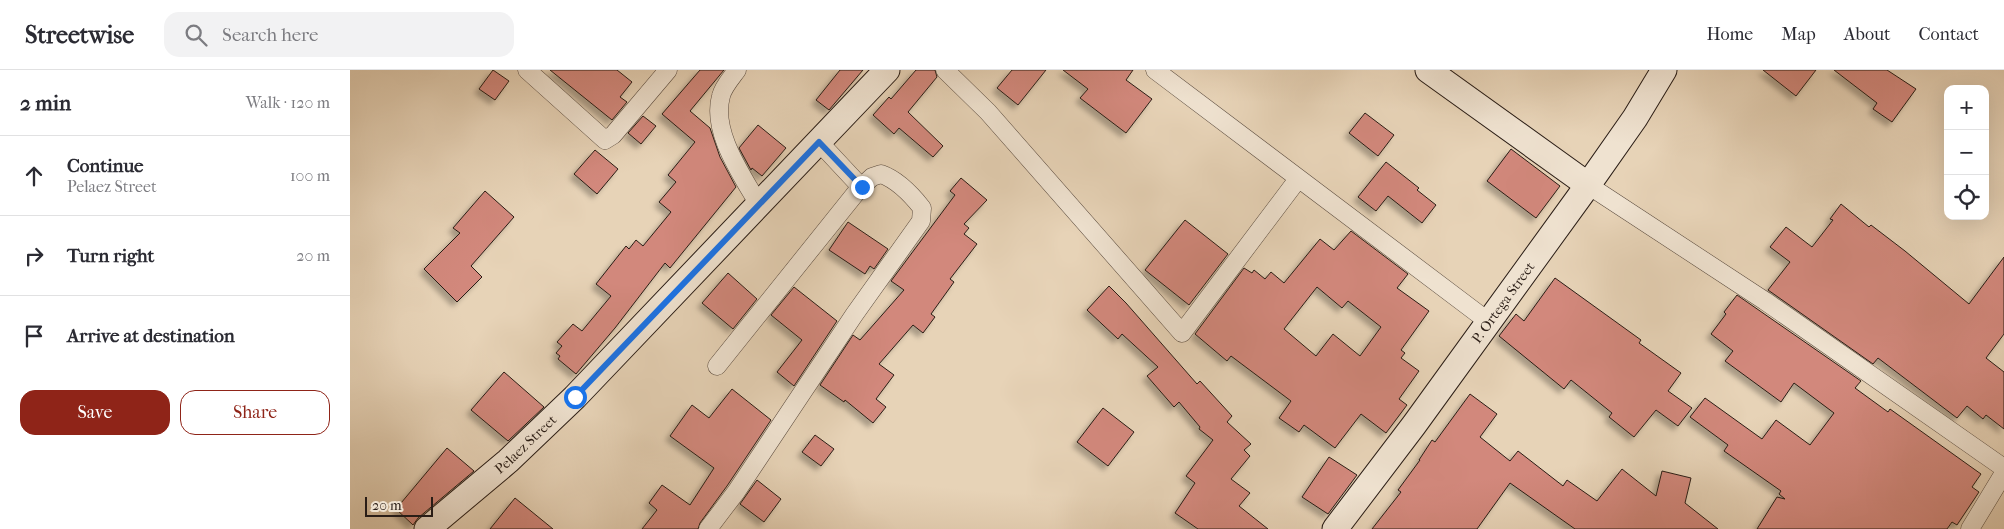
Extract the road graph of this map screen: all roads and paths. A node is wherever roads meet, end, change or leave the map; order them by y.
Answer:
1 (527, 70) edge
2 (668, 70) edge
3 (737, 70) edge
4 (887, 70) edge
5 (945, 70) edge
6 (1155, 70) edge
7 (1428, 70) edge
8 (1664, 70) edge
9 (819, 142) junction
10 (1298, 179) junction
11 (1588, 185) junction
12 (862, 187) junction
13 (759, 205) junction
14 (1489, 322) junction
15 (717, 366) dead end
16 (2004, 468) edge
17 (2004, 473) edge
18 (427, 529) edge
19 (708, 529) edge
20 (1335, 529) edge
21 (1970, 529) edge

1 - 2 street
3 - 13 street
4 - 9 street, Pelaez Street
5 - 10 street
6 - 10 street
7 - 11 street
8 - 11 street, P. Ortega Street
9 - 12 street
9 - 13 street, Pelaez Street
10 - 14 street
11 - 14 street, P. Ortega Street
11 - 16 street
12 - 15 street
12 - 19 street
13 - 18 street, Pelaez Street
14 - 20 street, P. Ortega Street
17 - 21 street

